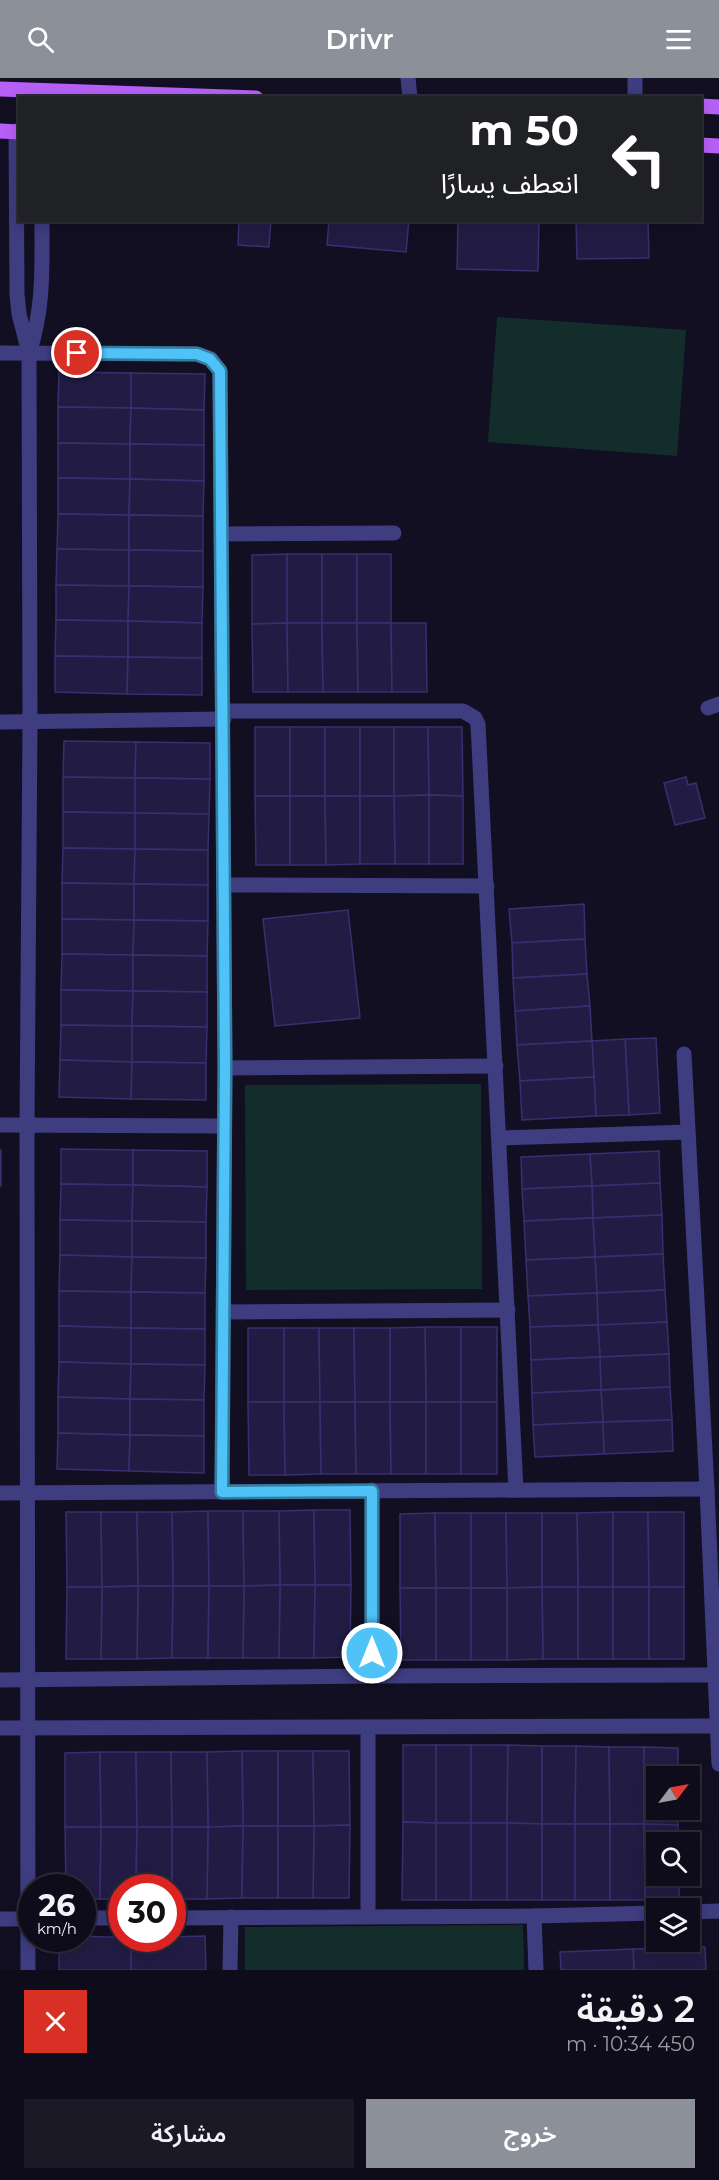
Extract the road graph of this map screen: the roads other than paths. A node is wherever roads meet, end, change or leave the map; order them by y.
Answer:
1 (408, 78) edge
2 (635, 78) edge
3 (0, 89) edge
4 (199, 96) edge
5 (410, 96) edge
6 (635, 96) edge
7 (702, 106) edge
8 (719, 107) edge
9 (0, 131) edge
10 (18, 131) edge
11 (702, 146) edge
12 (719, 146) edge
13 (42, 222) edge
14 (0, 353) edge
15 (29, 353) junction
16 (394, 533) dead end
17 (222, 534) junction
18 (223, 715) junction
19 (0, 722) edge
20 (30, 722) junction
21 (224, 885) junction
22 (487, 886) junction
23 (684, 1054) dead end
24 (496, 1066) junction
25 (225, 1068) junction
26 (0, 1125) edge
27 (27, 1125) junction
28 (224, 1126) junction
29 (688, 1132) junction
30 (499, 1138) junction
31 (508, 1310) junction
32 (223, 1312) junction
33 (707, 1489) junction
34 (516, 1490) junction
35 (372, 1491) junction
36 (222, 1492) junction
37 (0, 1493) edge
38 (28, 1494) junction
39 (715, 1675) junction
40 (372, 1676) junction
41 (0, 1680) edge
42 (28, 1680) junction
43 (717, 1726) junction
44 (368, 1727) junction
45 (0, 1728) edge
46 (28, 1728) junction
47 (719, 1764) edge
48 (30, 1874) edge
49 (719, 1911) edge
50 (700, 1912) edge
51 (646, 1913) edge
52 (368, 1915) junction
53 (534, 1916) junction
54 (231, 1917) junction
55 (186, 1918) edge
56 (0, 1919) edge
57 (18, 1919) edge
58 (29, 1952) edge
59 (28, 1970) edge
60 (230, 1970) edge
61 (536, 1970) edge

1 - 5 street
2 - 6 street
3 - 4 main road
7 - 8 main road
9 - 10 main road
10 - 15 street
11 - 12 main road
13 - 15 street
14 - 15 street
15 - 17 street
15 - 20 street
16 - 17 street
17 - 18 street
18 - 20 street
18 - 21 street
18 - 22 street
19 - 20 street
20 - 27 street
21 - 22 street
21 - 25 street
22 - 24 street
23 - 29 street
24 - 25 street
24 - 30 street
25 - 28 street
26 - 27 street
27 - 28 street
27 - 38 street
28 - 32 street
29 - 30 street
29 - 33 street
30 - 31 street
31 - 32 street
31 - 34 street
32 - 36 street
33 - 34 street
33 - 39 street
34 - 35 street
35 - 36 street
35 - 40 street
36 - 38 street
37 - 38 street
38 - 42 street
39 - 40 street
39 - 43 street
40 - 42 street
41 - 42 street
42 - 46 street
43 - 44 street
43 - 47 street
44 - 46 street
44 - 52 street
45 - 46 street
46 - 48 street
49 - 50 street
51 - 53 street
52 - 53 street
52 - 54 street
53 - 61 street
54 - 55 street
54 - 60 street
56 - 57 street
58 - 59 street

